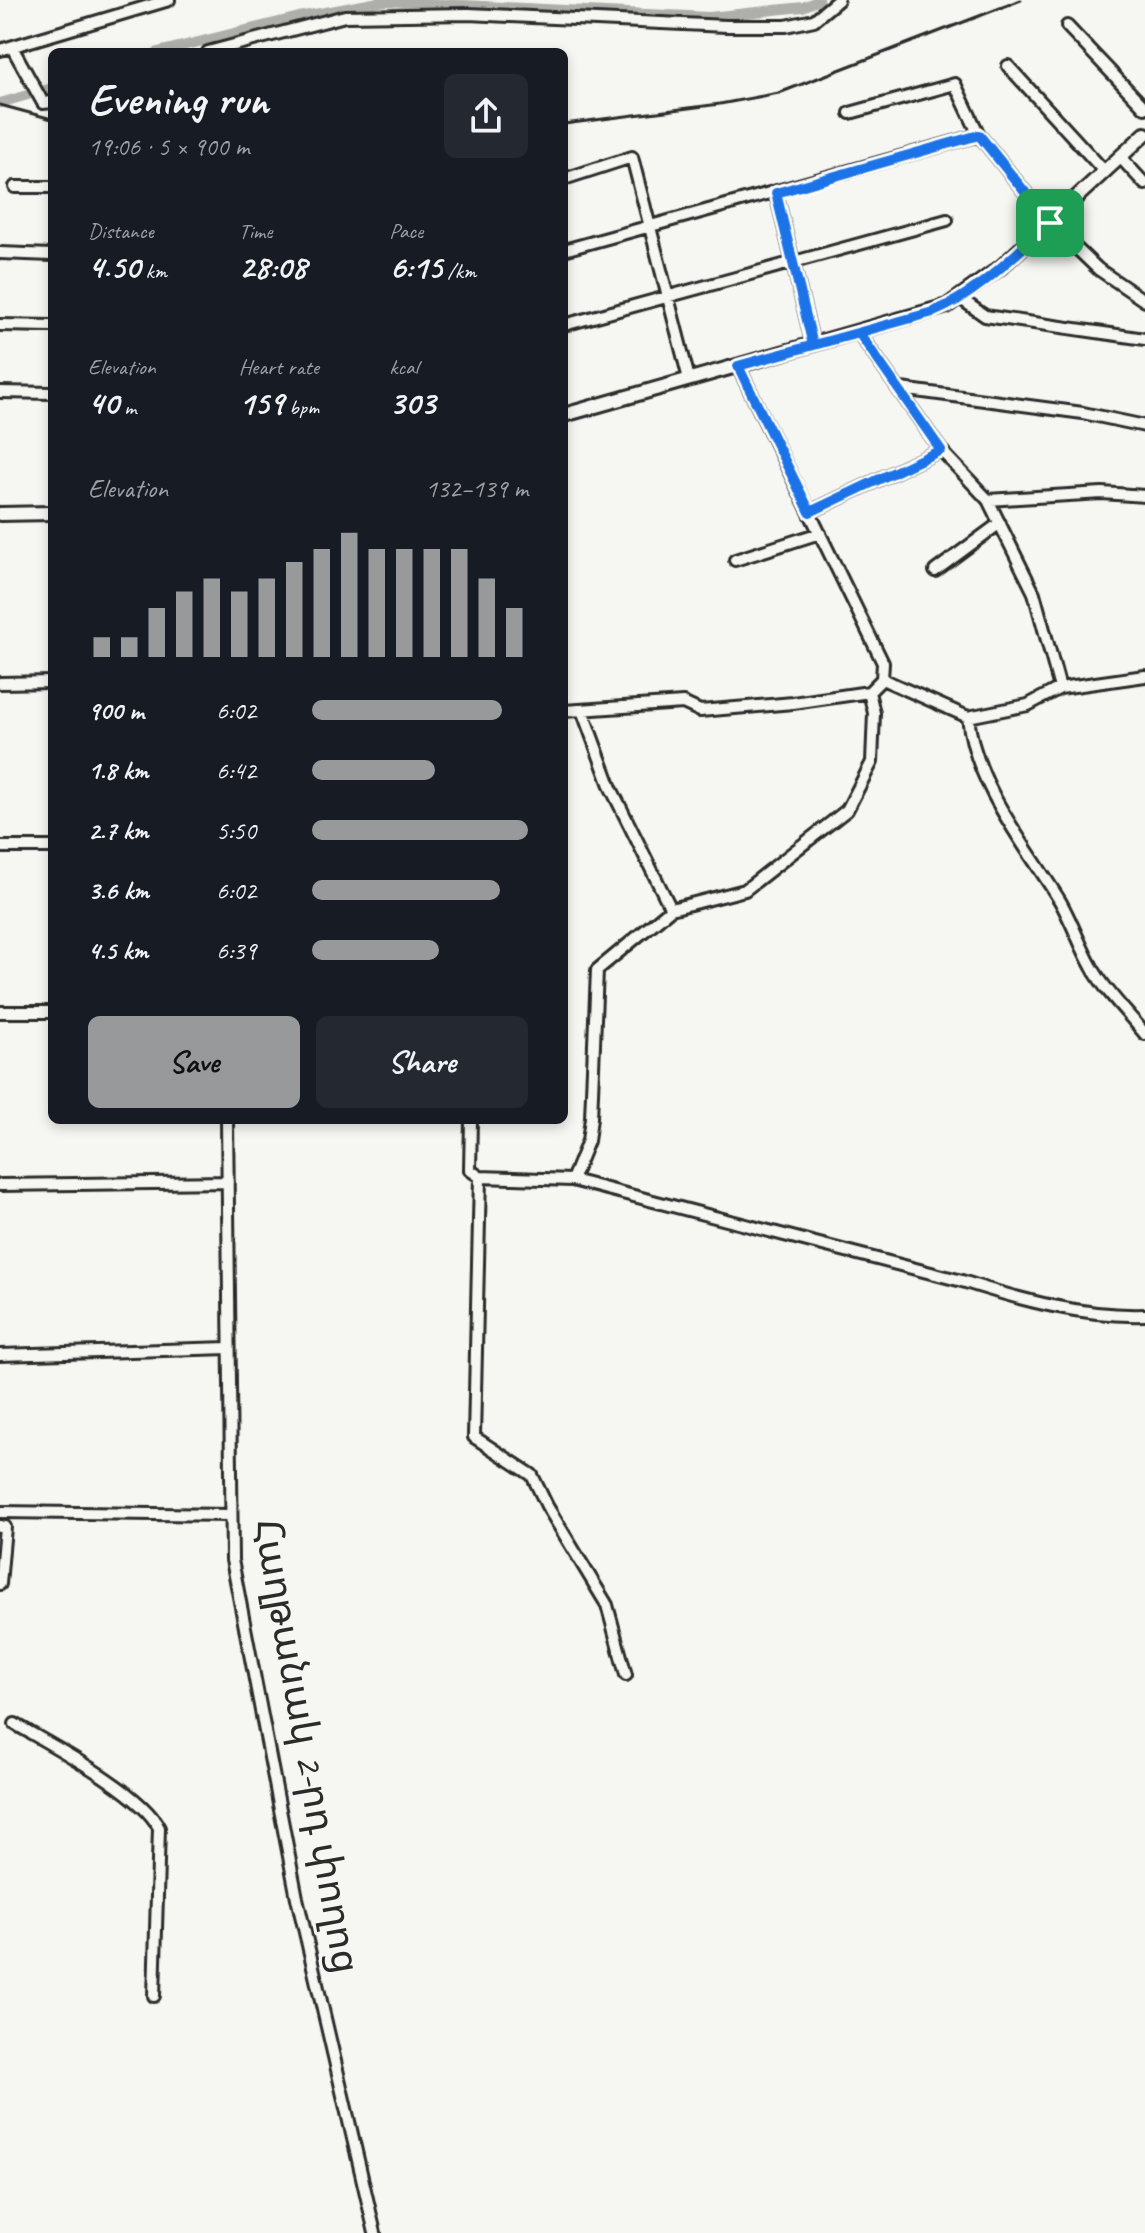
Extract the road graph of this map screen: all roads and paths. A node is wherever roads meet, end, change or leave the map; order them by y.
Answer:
1 (169, 0) edge
2 (838, 0) edge
3 (1067, 26) dead end
4 (223, 48) edge
5 (13, 49) junction
6 (0, 50) edge
7 (1008, 66) dead end
8 (47, 102) edge
9 (1145, 108) edge
10 (850, 113) dead end
11 (1145, 134) edge
12 (979, 135) junction
13 (1121, 158) junction
14 (1105, 172) junction
15 (568, 178) edge
16 (1145, 184) edge
17 (15, 187) dead end
18 (48, 187) edge
19 (776, 193) junction
20 (947, 220) dead end
21 (1050, 223) junction
22 (652, 226) junction
23 (568, 249) edge
24 (0, 253) edge
25 (48, 255) edge
26 (795, 262) junction
27 (668, 295) junction
28 (961, 299) junction
29 (1145, 301) edge
30 (568, 324) edge
31 (0, 325) edge
32 (48, 326) edge
33 (859, 333) junction
34 (1145, 339) edge
35 (813, 345) junction
36 (738, 366) junction
37 (689, 379) junction
38 (901, 389) junction
39 (0, 392) edge
40 (48, 393) edge
41 (568, 416) edge
42 (1145, 426) edge
43 (941, 450) junction
44 (1145, 496) edge
45 (988, 500) junction
46 (810, 512) junction
47 (48, 513) edge
48 (0, 514) edge
49 (1000, 523) junction
50 (820, 533) junction
51 (735, 560) dead end
52 (935, 571) dead end
53 (1145, 676) edge
54 (882, 679) junction
55 (48, 682) edge
56 (0, 683) edge
57 (1060, 688) junction
58 (869, 692) junction
59 (582, 710) junction
60 (568, 711) edge
61 (968, 717) junction
62 (0, 847) edge
63 (48, 847) edge
64 (671, 909) junction
65 (0, 1012) edge
66 (48, 1012) edge
67 (1145, 1034) edge
68 (227, 1124) edge
69 (471, 1124) edge
70 (480, 1177) junction
71 (572, 1180) junction
72 (228, 1182) junction
73 (0, 1185) edge
74 (1145, 1315) edge
75 (229, 1348) junction
76 (0, 1355) edge
77 (0, 1512) edge
78 (231, 1515) junction
79 (3, 1527) edge
80 (0, 1584) edge
81 (626, 1675) dead end
82 (15, 1724) dead end
83 (154, 1996) dead end
84 (375, 2233) edge

1 - 5 street
2 - 4 street
3 - 9 street
5 - 6 street
5 - 8 street
7 - 14 street
10 - 12 street
11 - 13 main road
12 - 19 street
12 - 21 street
13 - 14 main road
13 - 16 street
14 - 21 main road
15 - 22 street
17 - 18 street
19 - 22 street
19 - 26 street
20 - 26 street
21 - 28 main road
21 - 29 street
22 - 23 street
22 - 27 street
24 - 25 street
26 - 27 street
26 - 35 street
27 - 30 street
27 - 37 street
28 - 33 main road
28 - 34 street
31 - 32 street
33 - 35 main road
33 - 38 street
35 - 36 main road
36 - 37 main road
36 - 46 street
37 - 41 main road
38 - 42 street
38 - 43 street
39 - 40 street
43 - 45 street
43 - 46 street
44 - 45 street
45 - 49 street
46 - 50 street
47 - 48 main road
49 - 52 street
49 - 57 street
50 - 51 street
50 - 54 street
53 - 57 street
54 - 58 street
54 - 61 street
55 - 56 street
57 - 61 street
58 - 59 street
58 - 64 street
59 - 60 street
59 - 64 street
61 - 67 street
62 - 63 street
64 - 71 street
65 - 66 street
68 - 72 street, Հաղթանակ 2-րդ փողոց
69 - 70 street
70 - 71 street
70 - 81 street
71 - 74 street
72 - 73 street
72 - 75 street, Հաղթանակ 2-րդ փողոց
75 - 76 street
75 - 78 street, Հաղթանակ 2-րդ փողոց
77 - 78 street
78 - 84 street, Հաղթանակ 2-րդ փողոց
79 - 80 street
82 - 83 street

